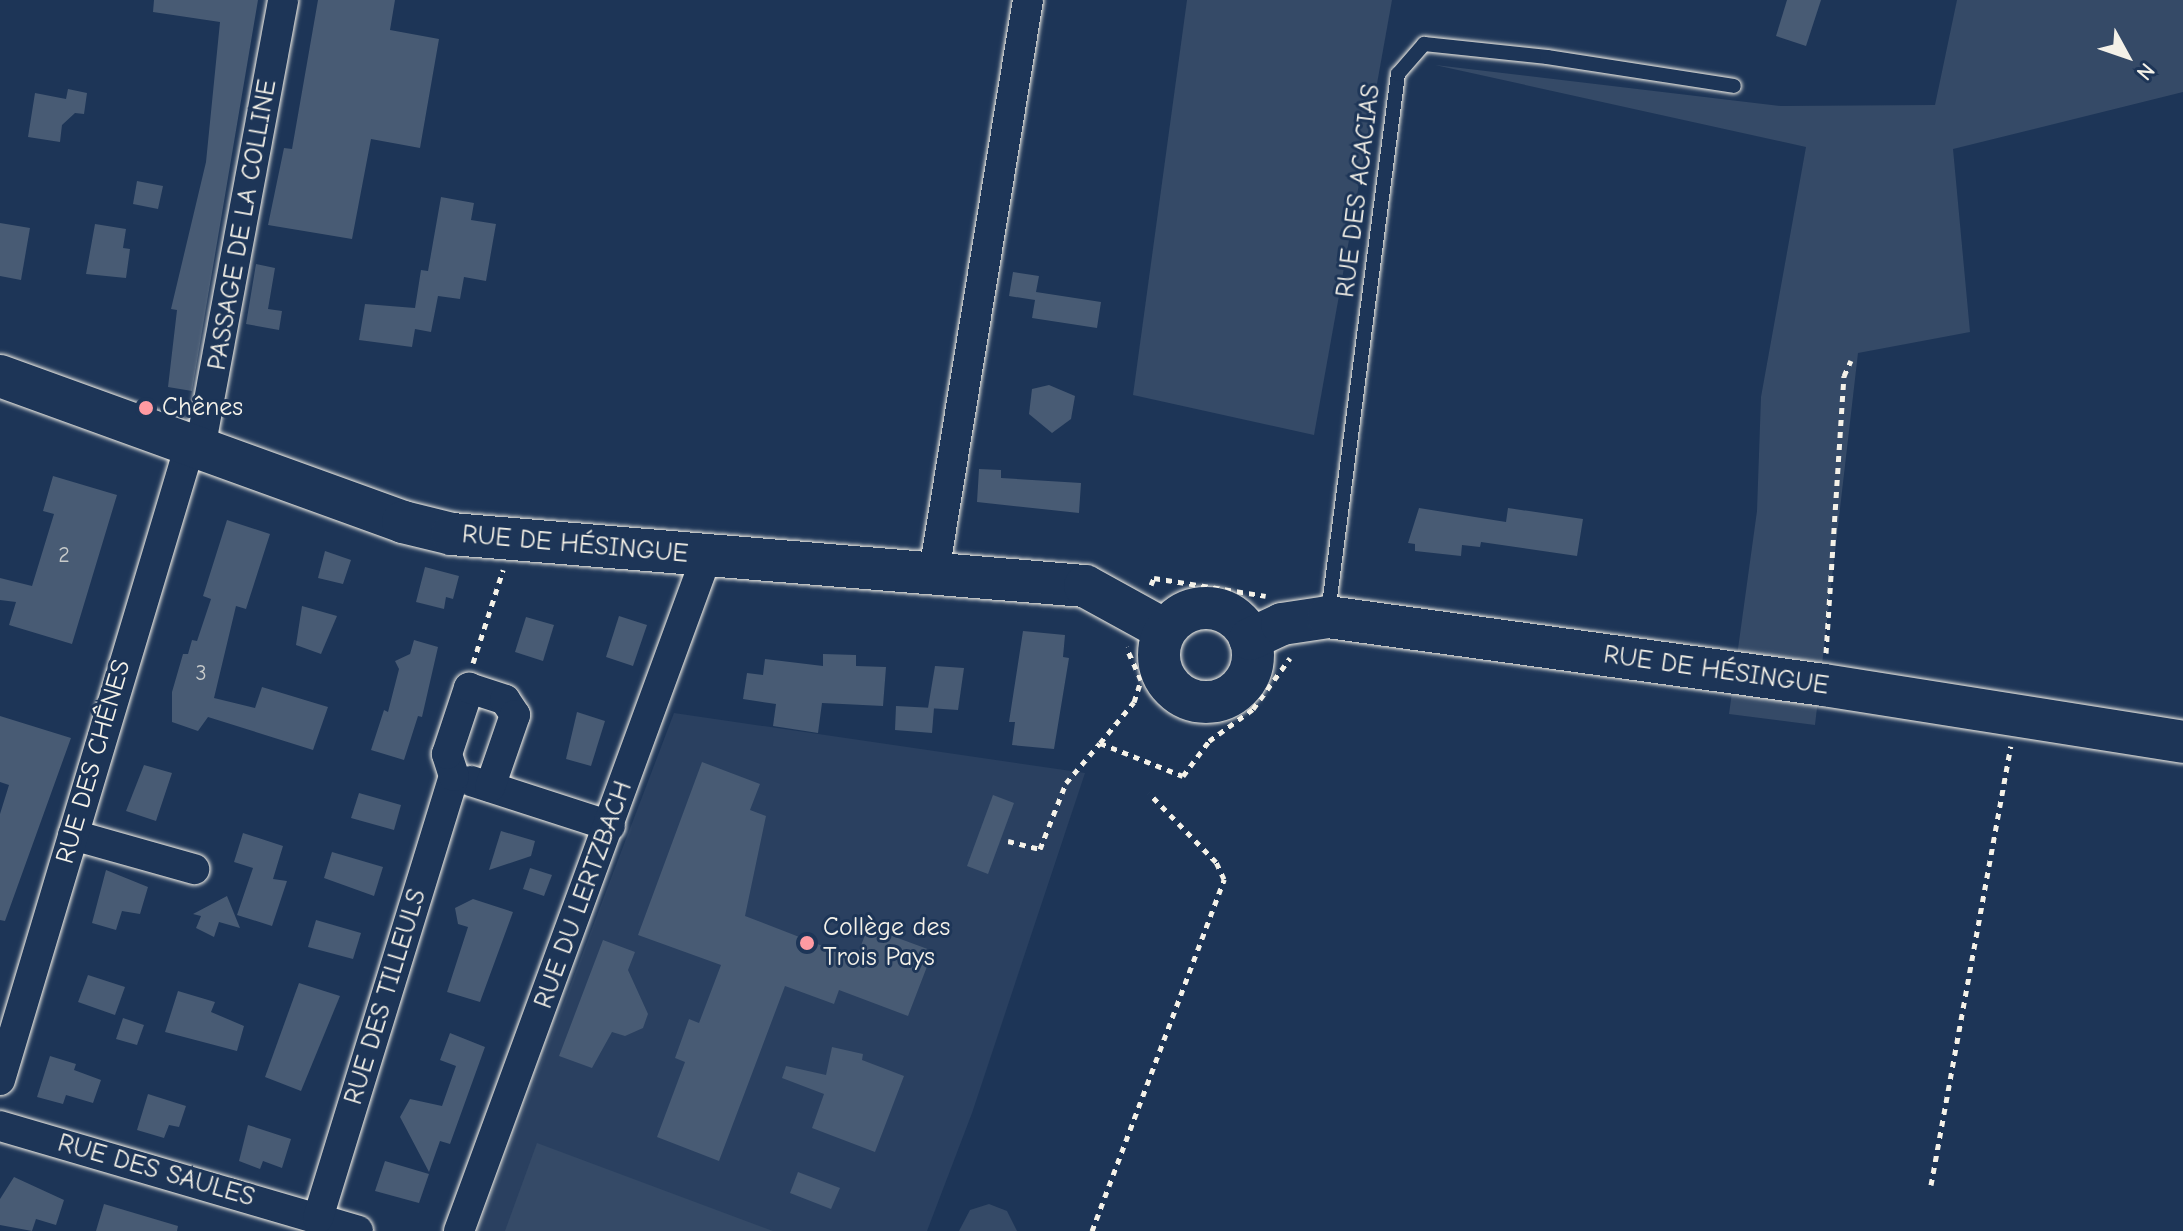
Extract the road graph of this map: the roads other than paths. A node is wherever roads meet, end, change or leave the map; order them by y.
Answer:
1 (283, 0) edge
2 (1028, 0) edge
3 (1734, 86) dead end
4 (0, 376) edge
5 (195, 447) junction
6 (706, 558) junction
7 (934, 572) junction
8 (1153, 608) junction
9 (1328, 617) junction
10 (1276, 639) junction
11 (2183, 742) edge
12 (454, 776) junction
13 (490, 787) junction
14 (610, 826) junction
15 (73, 835) junction
16 (194, 869) dead end
17 (0, 1080) edge
18 (0, 1126) edge
19 (318, 1218) junction
20 (358, 1231) edge
21 (459, 1231) edge

1 - 5 street, PASSAGE DE LA COLLINE
2 - 7 street
3 - 9 lane, RUE DES ACACIAS
4 - 5 main road, RUE DE HÉSINGUE
5 - 6 main road, RUE DE HÉSINGUE
5 - 15 street, RUE DES CHÊNES
6 - 7 main road, RUE DE HÉSINGUE
6 - 14 street, RUE DU LERTZBACH
7 - 8 main road, RUE DE HÉSINGUE
8 - 10 main road
8 - 10 main road
9 - 10 main road, RUE DE HÉSINGUE
9 - 11 main road, RUE DE HÉSINGUE
12 - 13 street
12 - 13 street, RUE DES TILLEULS
12 - 19 street, RUE DES TILLEULS
13 - 14 street
14 - 21 street, RUE DU LERTZBACH
15 - 16 street
15 - 17 street, RUE DES CHÊNES
18 - 19 street, RUE DES SAULES
19 - 20 street, RUE DES SAULES

